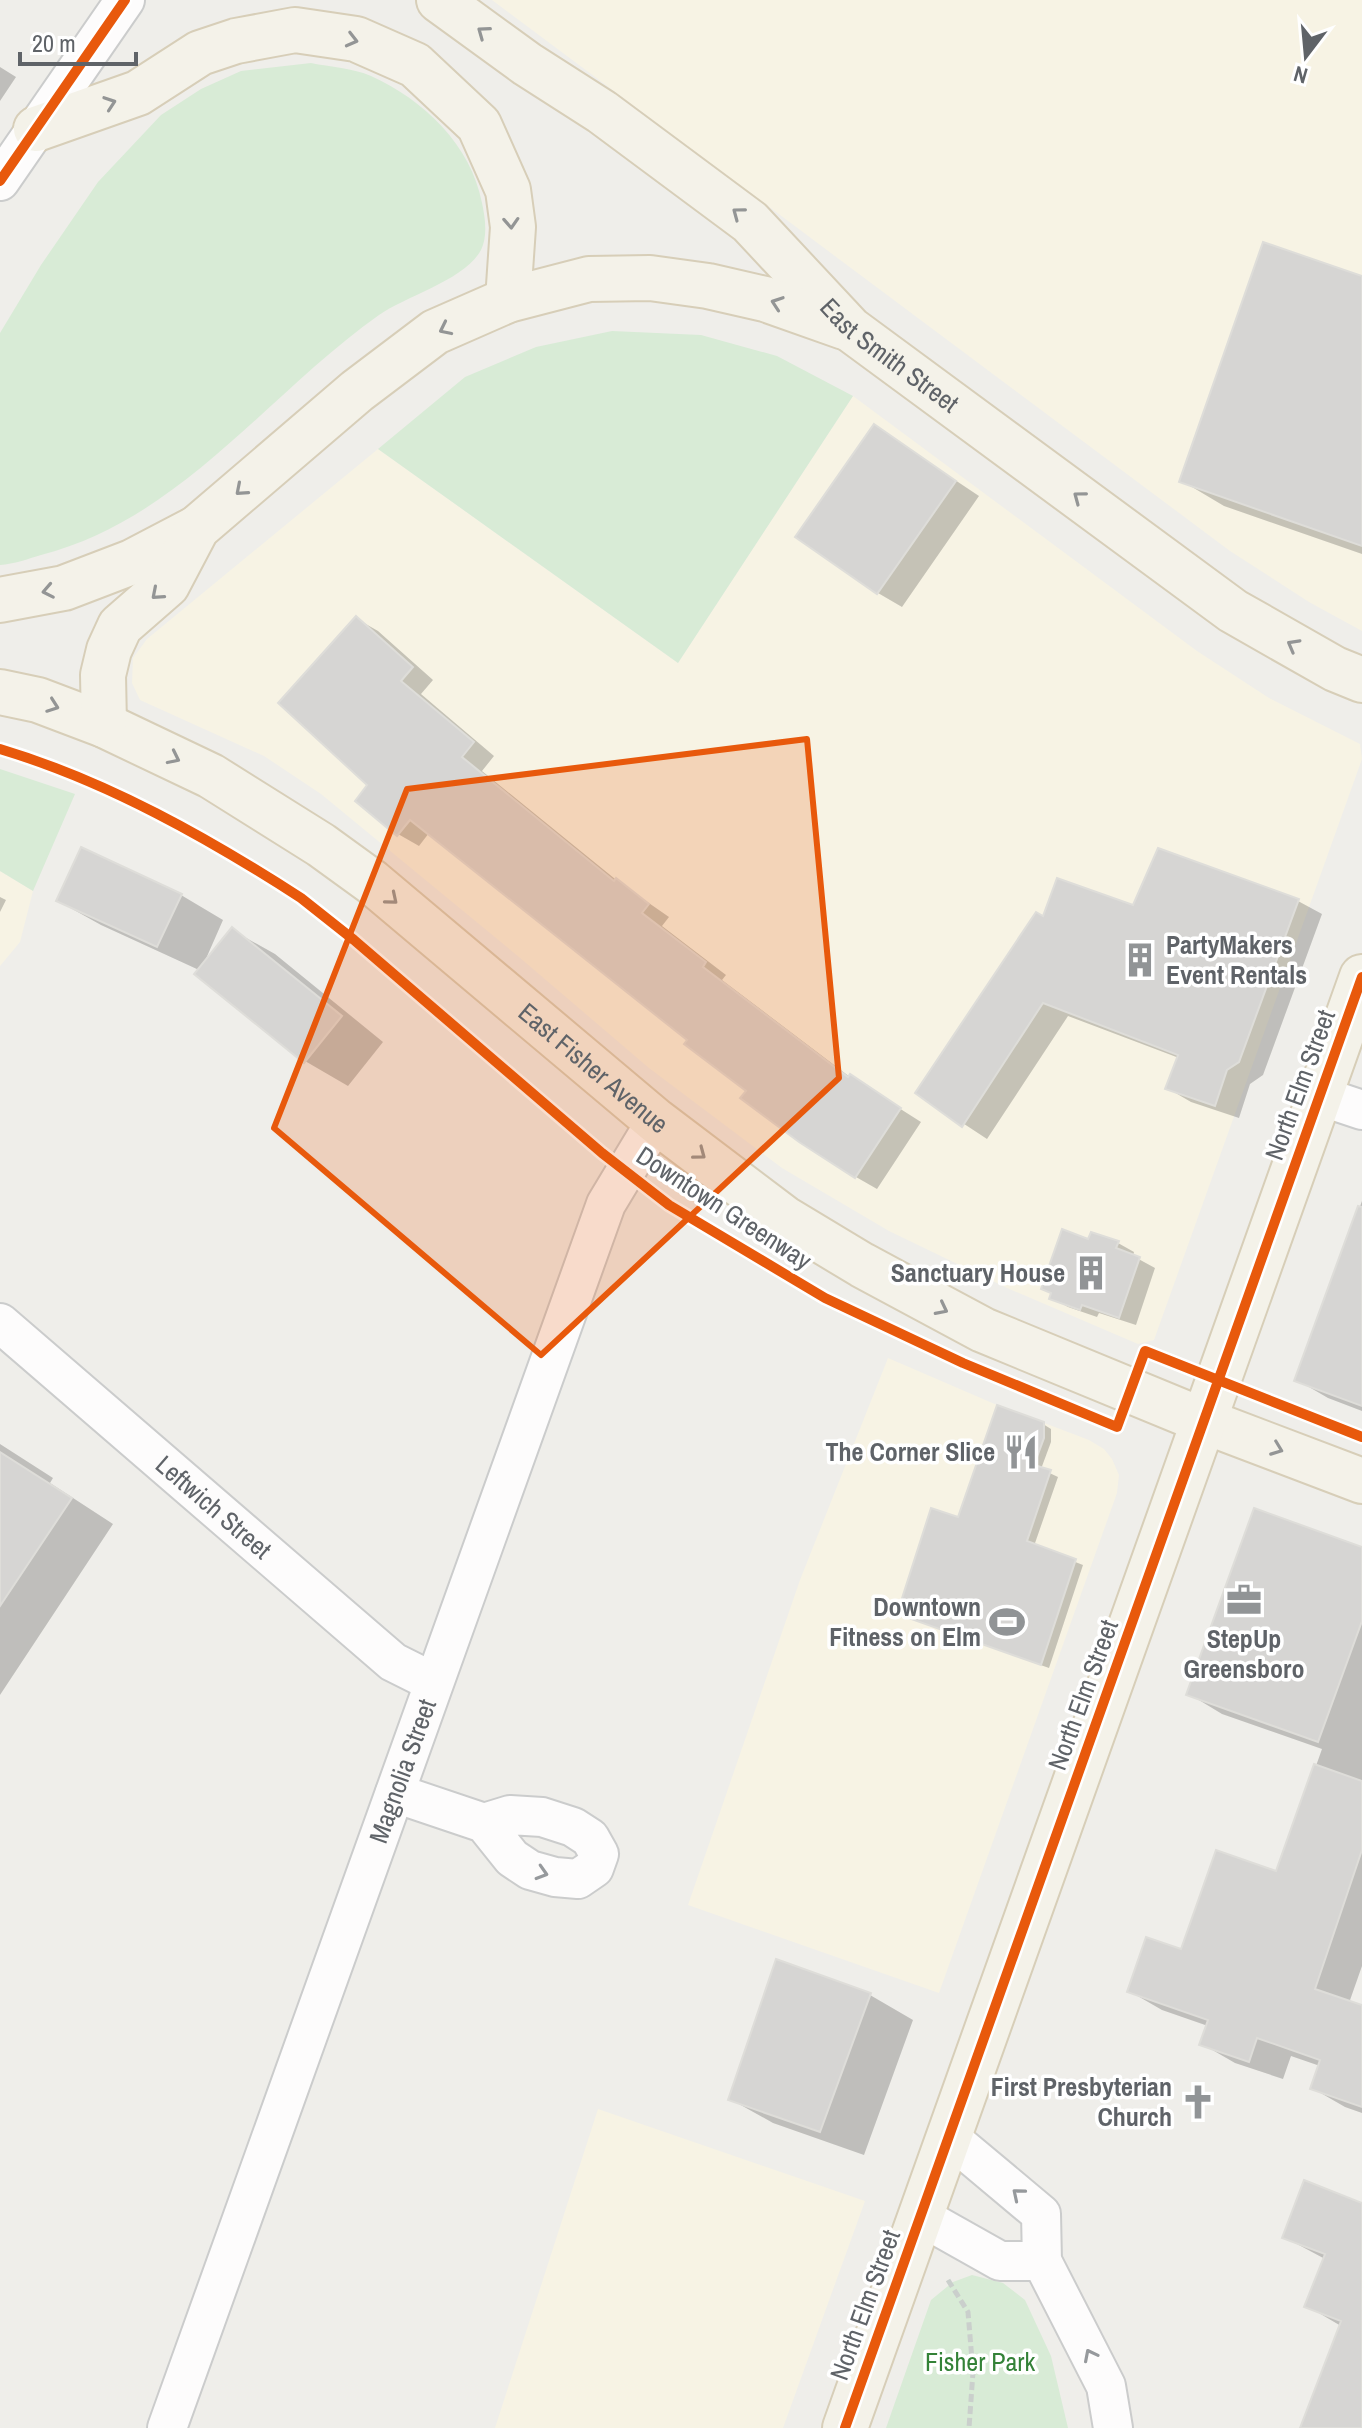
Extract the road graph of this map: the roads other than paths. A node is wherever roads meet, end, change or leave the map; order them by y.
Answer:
1 (125, 0) edge
2 (439, 0) edge
3 (36, 129) junction
4 (0, 181) edge
5 (508, 300) junction
6 (850, 329) junction
7 (197, 528) junction
8 (0, 600) edge
9 (1362, 680) edge
10 (0, 692) edge
11 (104, 725) junction
12 (1362, 977) edge
13 (1320, 1096) junction
14 (1362, 1110) edge
15 (656, 1121) junction
16 (0, 1323) edge
17 (1204, 1421) junction
18 (1362, 1481) edge
19 (433, 1682) junction
20 (395, 1793) junction
21 (484, 1823) dead end
22 (949, 2137) junction
23 (920, 2216) junction
24 (1042, 2261) junction
25 (167, 2428) edge
26 (845, 2428) edge
27 (1113, 2428) edge

1 - 3 street
6 -> 2 main road, East Smith Street
3 - 4 street
3 -> 5 main road
6 -> 5 main road
5 -> 7 main road
9 -> 6 main road, East Smith Street
7 -> 8 main road
7 -> 11 main road
10 -> 11 main road, East Fisher Avenue
11 -> 15 main road, East Fisher Avenue
12 - 13 main road, North Elm Street
13 - 14 street
13 - 17 main road, North Elm Street
15 -> 17 main road, East Fisher Avenue
15 - 19 street, Magnolia Street
16 - 19 street, Leftwich Street
17 -> 18 main road, East Fisher Avenue
17 - 22 main road, North Elm Street
19 - 20 street, Magnolia Street
20 - 21 street
20 - 25 street, Magnolia Street
22 - 23 main road, North Elm Street
24 -> 22 street
23 - 24 street
23 - 26 main road, North Elm Street
27 -> 24 street

